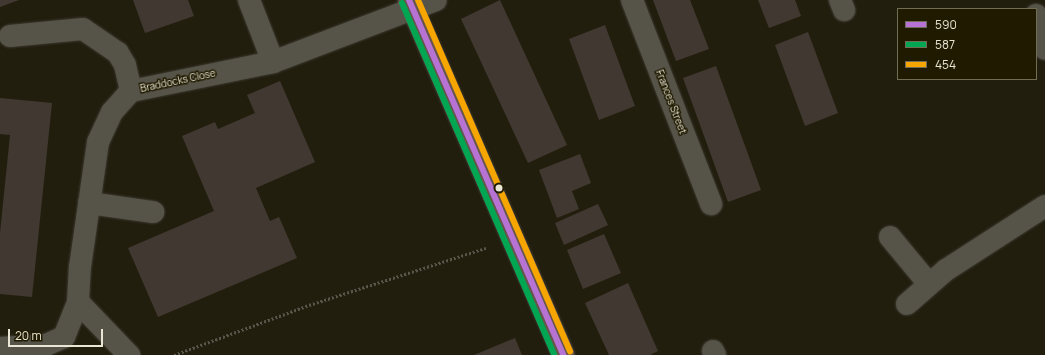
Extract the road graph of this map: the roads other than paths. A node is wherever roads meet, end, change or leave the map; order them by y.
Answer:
1 (249, 0) edge
2 (436, 0) edge
3 (632, 0) edge
4 (411, 5) edge
5 (1037, 19) edge
6 (10, 36) dead end
7 (1045, 49) edge
8 (273, 62) junction
9 (132, 91) junction
10 (89, 203) junction
11 (711, 204) dead end
12 (1045, 206) edge
13 (153, 212) dead end
14 (890, 237) dead end
15 (929, 284) junction
16 (78, 302) junction
17 (907, 304) dead end
18 (0, 348) edge
19 (129, 355) edge
20 (562, 355) edge

1 - 8 street
2 - 4 street, Braddocks Close
3 - 11 street, Frances Street
4 - 8 street, Braddocks Close
4 - 20 highway
5 - 7 street
6 - 9 street
8 - 9 street, Braddocks Close
9 - 10 street, Braddocks Close
10 - 13 street
10 - 16 street, Braddocks Close
12 - 15 street
14 - 15 street
15 - 17 street
16 - 18 street, Braddocks Close
16 - 19 street

